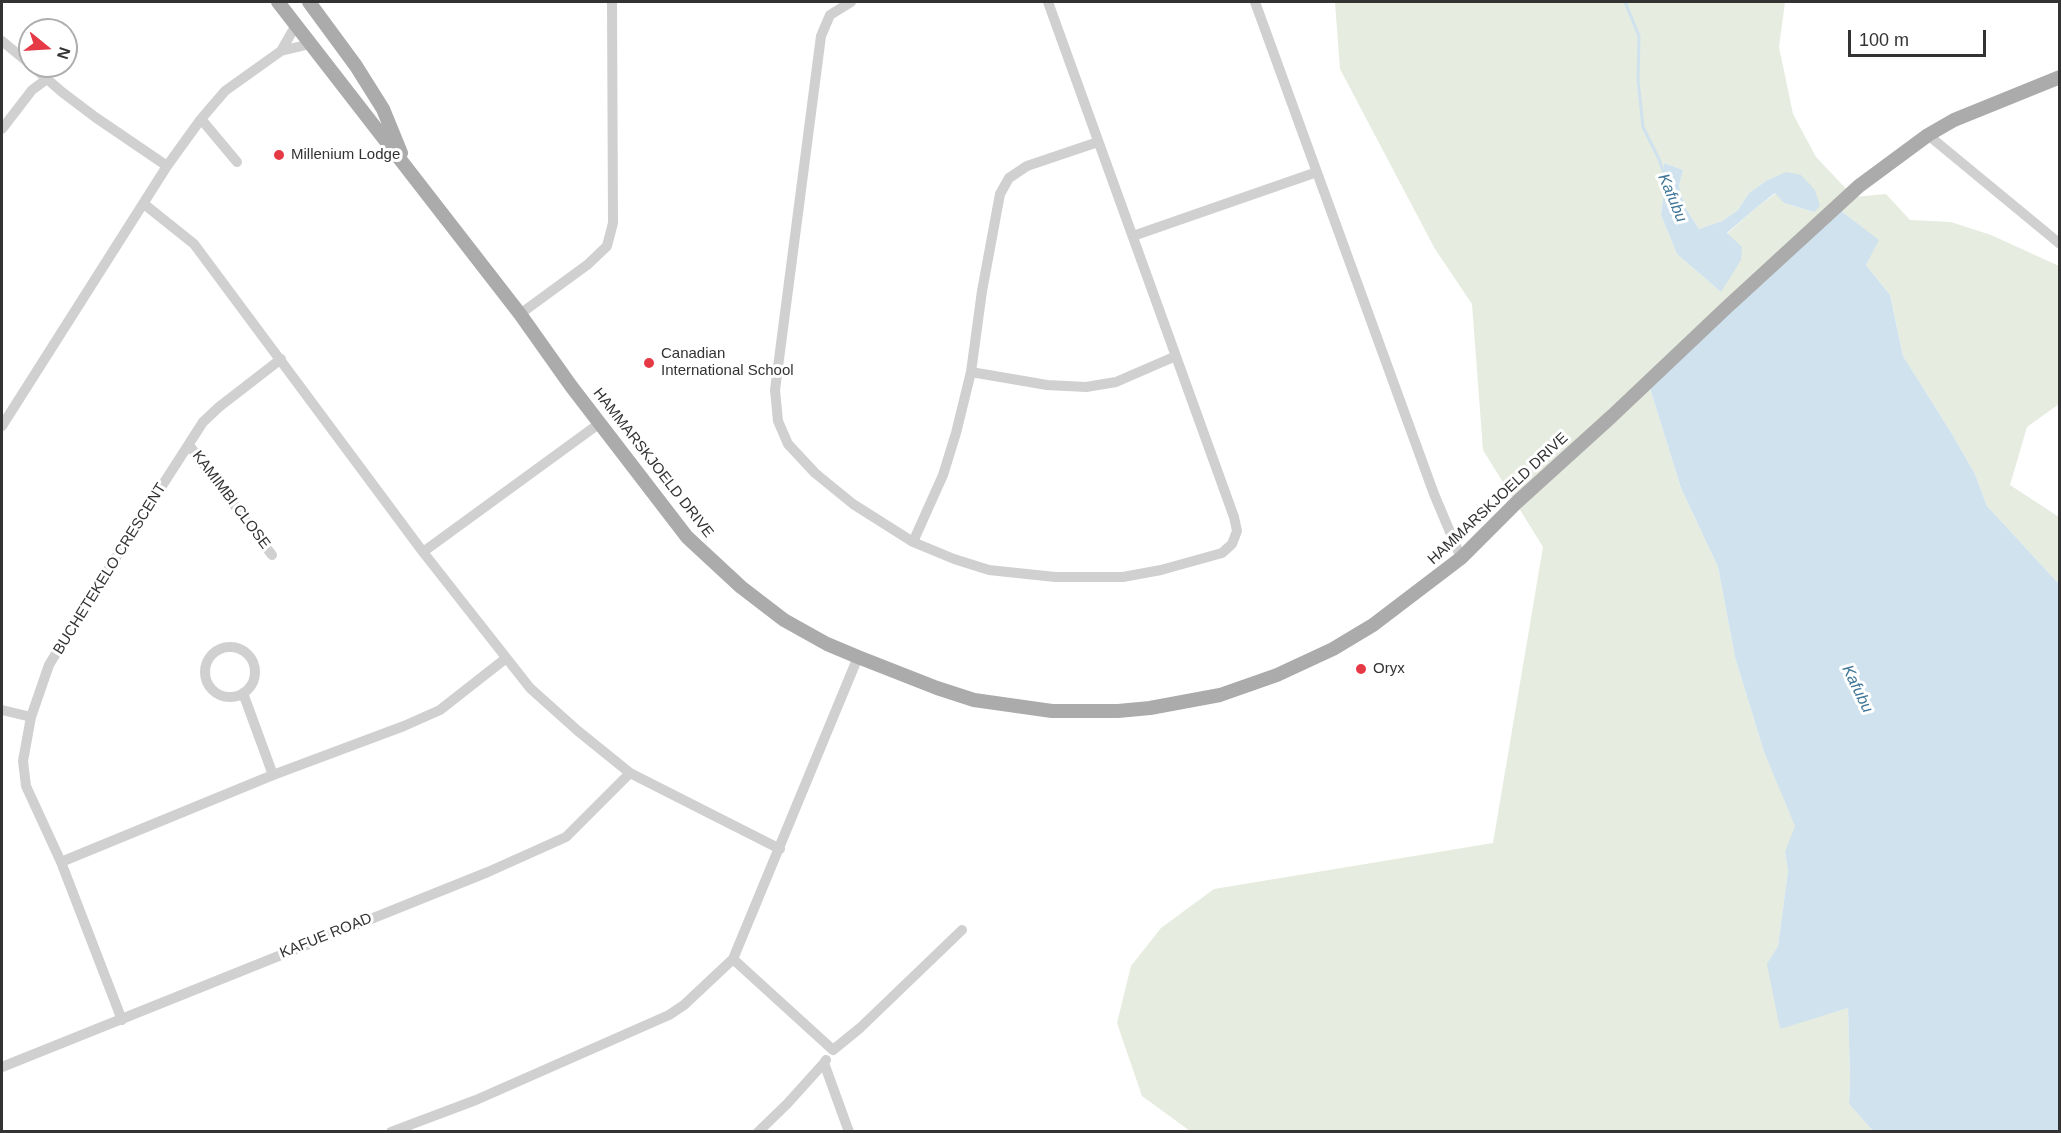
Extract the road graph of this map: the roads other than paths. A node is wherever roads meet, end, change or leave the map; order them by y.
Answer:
1 (278, 2) edge
2 (309, 2) edge
3 (612, 2) edge
4 (850, 2) edge
5 (1048, 2) edge
6 (1255, 2) edge
7 (296, 25) junction
8 (2, 40) edge
9 (310, 44) junction
10 (281, 51) junction
11 (346, 52) junction
12 (18, 54) edge
13 (328, 68) junction
14 (2060, 77) edge
15 (47, 79) joint
16 (201, 119) junction
17 (2, 129) edge
18 (1928, 135) junction
19 (1098, 142) junction
20 (237, 162) dead end
21 (167, 166) junction
22 (408, 168) junction
23 (1317, 172) junction
24 (144, 204) junction
25 (1134, 236) junction
26 (2060, 244) edge
27 (520, 314) junction
28 (1176, 356) junction
29 (281, 358) junction
30 (971, 372) junction
31 (600, 423) junction
32 (2, 426) edge
33 (189, 445) junction
34 (913, 542) junction
35 (423, 552) junction
36 (272, 555) dead end
37 (1461, 558) junction
38 (858, 657) junction
39 (505, 659) junction
40 (243, 693) junction
41 (2, 710) edge
42 (31, 717) junction
43 (630, 773) junction
44 (273, 776) junction
45 (780, 849) junction
46 (61, 862) junction
47 (962, 930) dead end
48 (733, 959) junction
49 (122, 1020) junction
50 (833, 1050) junction
51 (824, 1063) junction
52 (2, 1067) edge
53 (391, 1131) edge
54 (758, 1131) edge
55 (849, 1131) edge

1 - 7 main road, HAMMARSKJOELD DRIVE
2 - 11 main road, HAMMARSKJOELD DRIVE
3 - 27 street
4 - 34 street
5 - 19 street
6 - 23 street
7 - 9 main road, HAMMARSKJOELD DRIVE
7 - 10 street
8 - 12 street
9 - 10 street
9 - 13 main road, HAMMARSKJOELD DRIVE
10 - 16 street
11 - 13 main road
11 - 22 main road, HAMMARSKJOELD DRIVE
13 - 22 main road, HAMMARSKJOELD DRIVE
14 - 18 main road, HAMMARSKJOELD DRIVE
15 - 17 street
15 - 21 street
16 - 20 street
16 - 21 street
18 - 26 street
18 - 37 main road, HAMMARSKJOELD DRIVE
19 - 25 street
19 - 30 street
21 - 24 street
22 - 27 main road, HAMMARSKJOELD DRIVE
23 - 25 street
23 - 37 street
24 - 29 street
24 - 32 street
25 - 28 street
27 - 31 main road, HAMMARSKJOELD DRIVE
28 - 30 street
28 - 34 street
29 - 33 street, BUCHETEKELO CRESCENT
29 - 35 street
30 - 34 street
31 - 35 street
31 - 38 main road, HAMMARSKJOELD DRIVE
33 - 36 street, KAMIMBI CLOSE
33 - 42 street, BUCHETEKELO CRESCENT
35 - 39 street
37 - 38 main road, HAMMARSKJOELD DRIVE
38 - 45 street
39 - 43 street
39 - 44 street
40 - 40 street
40 - 44 street
41 - 42 street
42 - 46 street, BUCHETEKELO CRESCENT
43 - 45 street
43 - 49 street, KAFUE ROAD
44 - 46 street
45 - 48 street
46 - 49 street, BUCHETEKELO CRESCENT
47 - 50 street
48 - 50 street
48 - 53 street
49 - 52 street, KAFUE ROAD
50 - 51 street
51 - 54 street
51 - 55 street

